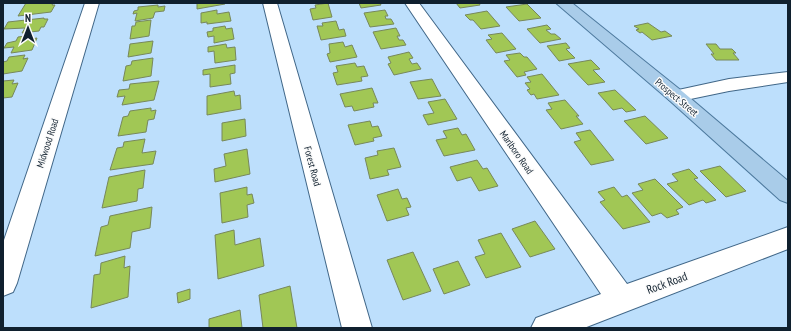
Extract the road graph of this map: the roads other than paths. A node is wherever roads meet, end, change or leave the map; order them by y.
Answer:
1 (92, 3) edge
2 (270, 3) edge
3 (412, 3) edge
4 (563, 3) edge
5 (788, 78) edge
6 (676, 96) junction
7 (785, 187) edge
8 (788, 238) edge
9 (3, 283) edge
10 (622, 300) junction
11 (357, 328) edge
12 (546, 328) edge

1 - 9 street, Midwood Road
2 - 11 street, Forest Road
3 - 10 street, Marlboro Road
4 - 6 main road, Prospect Street
5 - 6 street
6 - 7 main road, Prospect Street
8 - 10 street, Rock Road
10 - 12 street, Rock Road

